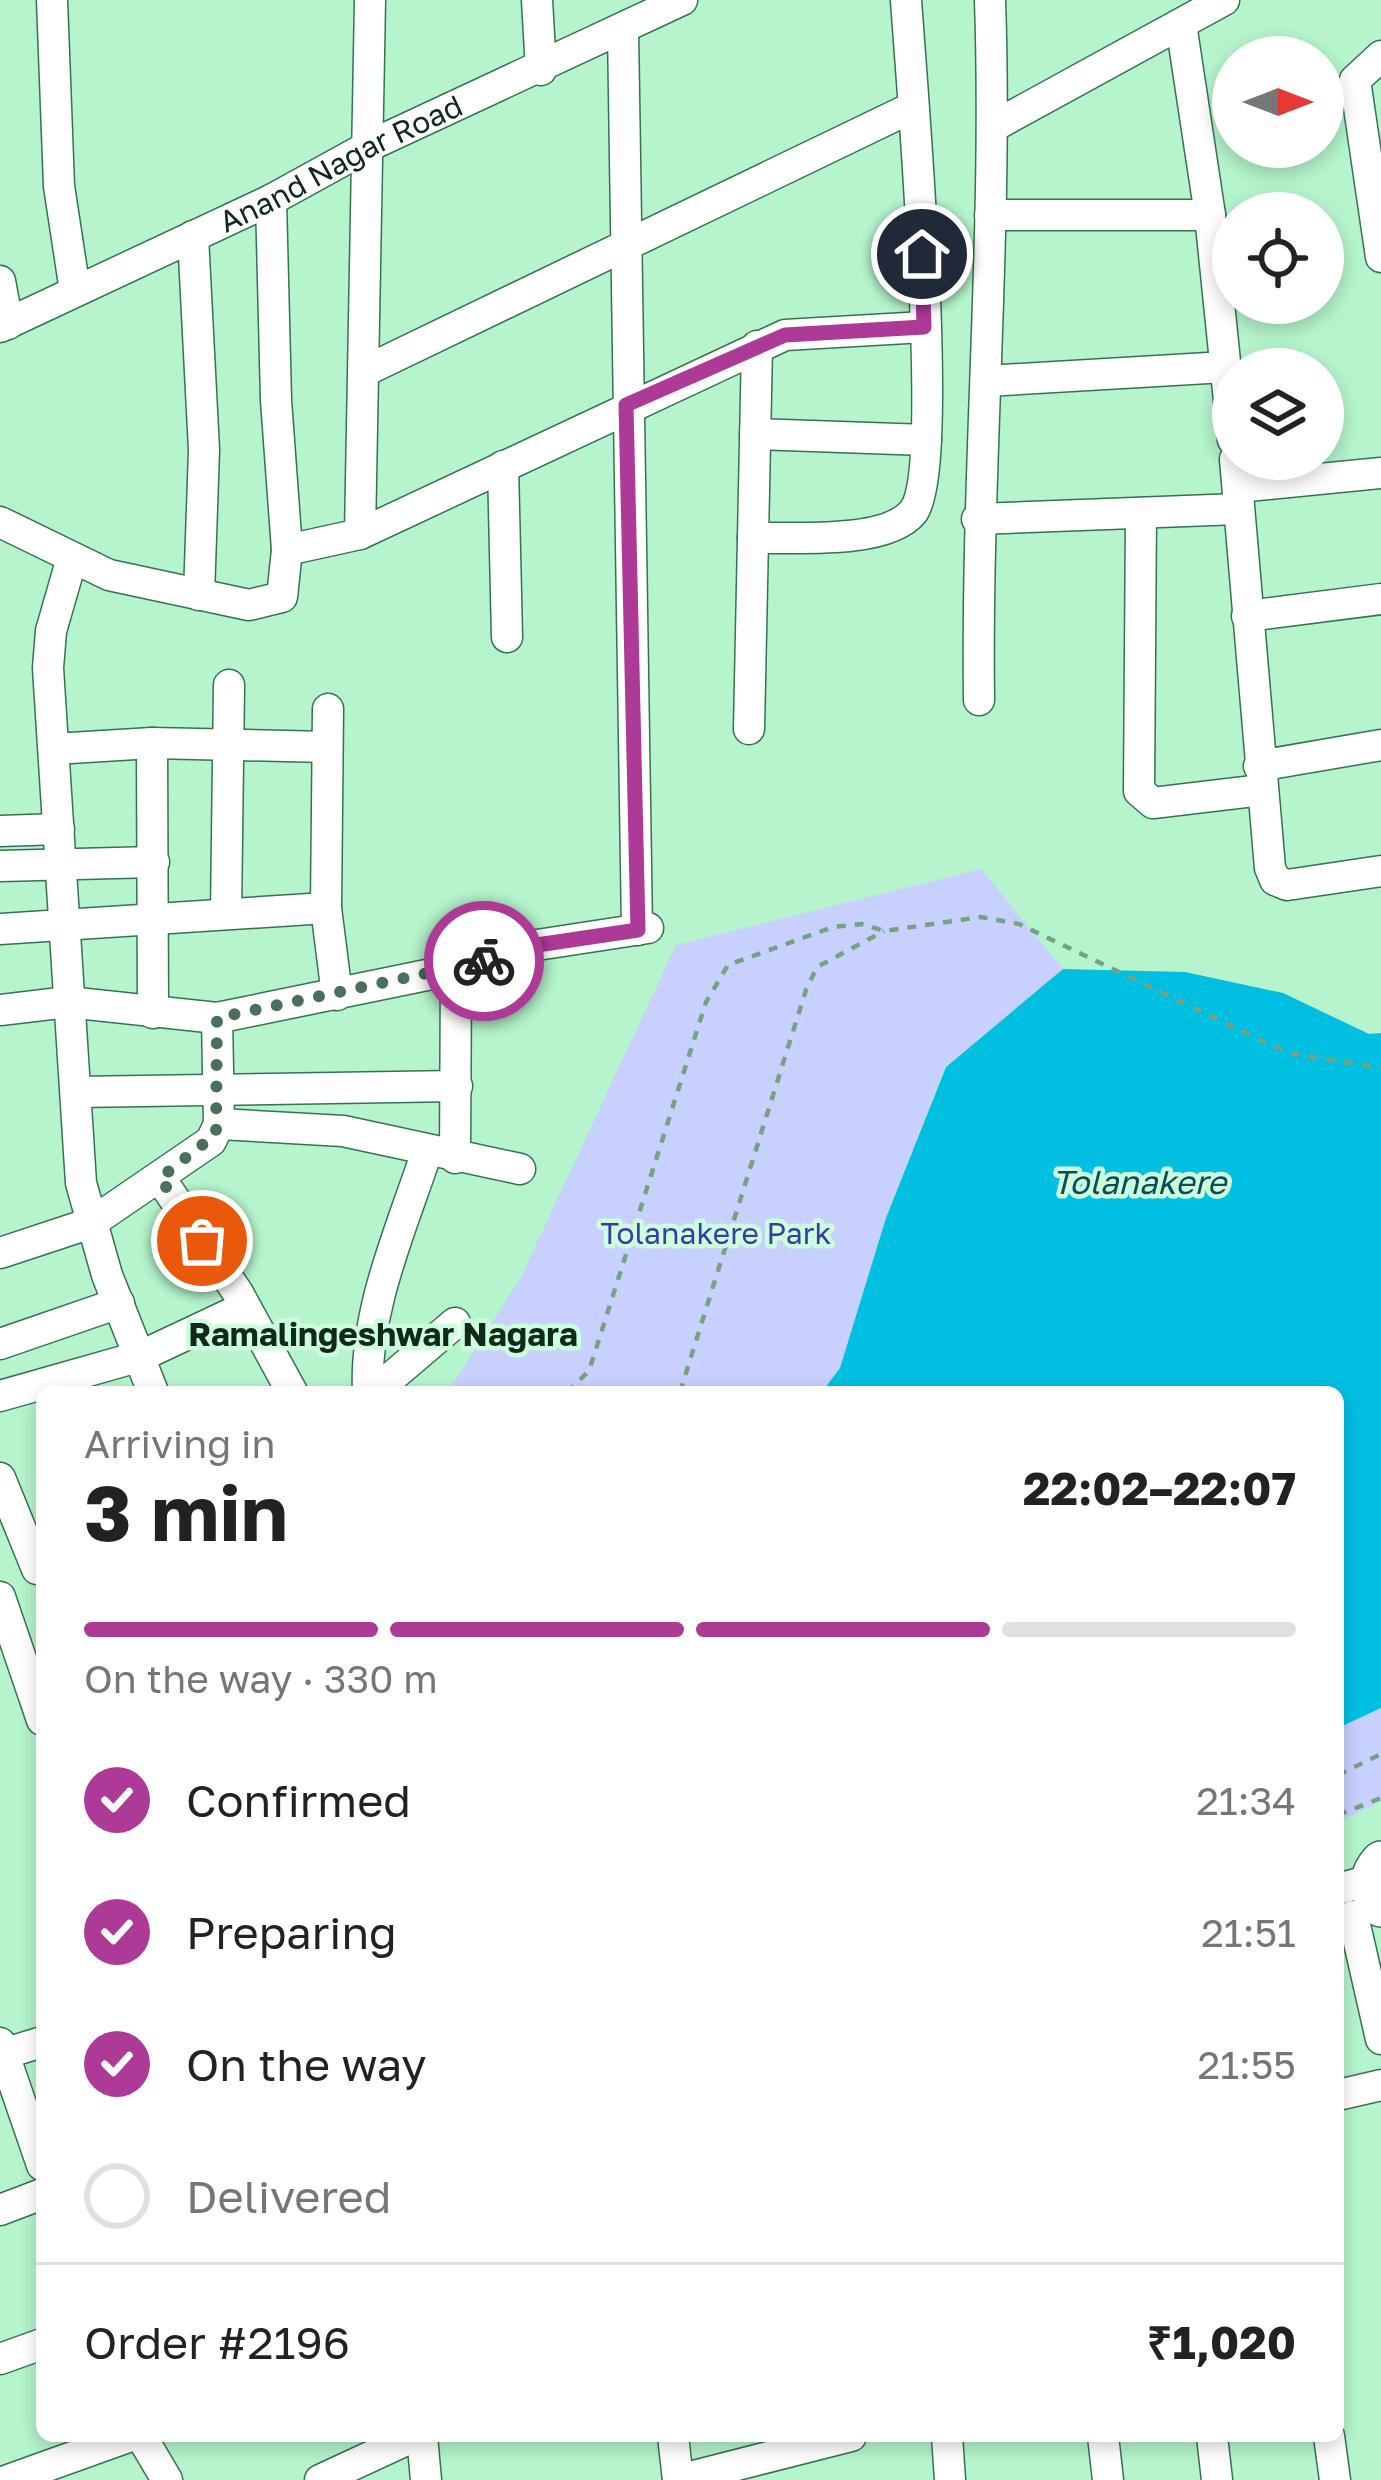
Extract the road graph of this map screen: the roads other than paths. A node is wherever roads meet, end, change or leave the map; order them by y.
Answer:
1 (52, 0) edge
2 (370, 0) edge
3 (537, 0) edge
4 (682, 0) edge
5 (906, 0) edge
6 (990, 0) edge
7 (1224, 0) edge
8 (1181, 24) junction
9 (623, 29) junction
10 (1381, 56) edge
11 (541, 70) junction
12 (913, 107) junction
13 (994, 126) junction
14 (371, 145) junction
15 (271, 200) junction
16 (1210, 214) junction
17 (990, 215) junction
18 (193, 236) junction
19 (630, 244) junction
20 (1381, 257) edge
21 (0, 281) edge
22 (75, 291) junction
23 (4, 325) edge
24 (924, 327) junction
25 (757, 346) junction
26 (1223, 348) edge
27 (1212, 369) edge
28 (365, 370) junction
29 (986, 381) junction
30 (626, 405) junction
31 (755, 434) junction
32 (926, 440) junction
33 (503, 466) junction
34 (1381, 473) edge
35 (1237, 485) edge
36 (1141, 513) junction
37 (977, 519) junction
38 (0, 522) edge
39 (360, 534) junction
40 (753, 538) junction
41 (287, 550) junction
42 (72, 558) junction
43 (200, 595) junction
44 (1381, 599) edge
45 (1247, 616) junction
46 (507, 638) dead end
47 (229, 685) dead end
48 (979, 700) dead end
49 (328, 709) dead end
50 (749, 729) dead end
51 (152, 743) junction
52 (226, 745) junction
53 (1381, 745) edge
54 (327, 747) junction
55 (55, 749) junction
56 (1260, 778) junction
57 (59, 829) junction
58 (0, 831) edge
59 (154, 862) junction
60 (61, 865) junction
61 (0, 866) edge
62 (1381, 872) edge
63 (326, 908) junction
64 (226, 914) junction
65 (155, 919) junction
66 (64, 924) junction
67 (0, 929) edge
68 (456, 969) junction
69 (337, 994) junction
70 (68, 1002) junction
71 (0, 1010) edge
72 (153, 1012) junction
73 (217, 1018) junction
74 (457, 1087) junction
75 (76, 1092) junction
76 (219, 1109) junction
77 (441, 1155) junction
78 (520, 1169) dead end
79 (160, 1178) junction
80 (91, 1223) junction
81 (0, 1253) edge
82 (119, 1303) junction
83 (245, 1307) junction
84 (455, 1323) dead end
85 (0, 1344) edge
86 (141, 1357) junction
87 (36, 1386) edge
88 (36, 1386) edge
89 (151, 1386) edge
90 (289, 1386) edge
91 (370, 1386) edge
92 (378, 1386) edge
93 (0, 1396) edge
94 (0, 1478) edge
95 (36, 1561) edge
96 (36, 1569) edge
97 (0, 1586) edge
98 (0, 1597) edge
99 (36, 1702) edge
100 (1363, 1897) edge
101 (1381, 2039) edge
102 (36, 2043) edge
103 (1, 2051) edge
104 (1381, 2085) edge
105 (1344, 2094) edge
106 (36, 2148) edge
107 (36, 2196) edge
108 (0, 2210) edge
109 (36, 2346) edge
110 (0, 2359) edge
111 (113, 2442) edge
112 (145, 2442) edge
113 (405, 2442) edge
114 (419, 2442) edge
115 (675, 2442) edge
116 (827, 2442) edge
117 (947, 2442) edge
118 (1104, 2442) edge
119 (1213, 2442) edge
120 (1330, 2442) edge
121 (8, 2480) edge
122 (167, 2480) edge
123 (320, 2480) edge
124 (426, 2480) edge
125 (678, 2480) edge
126 (950, 2480) edge
127 (1108, 2480) edge
128 (1216, 2480) edge
129 (1335, 2480) edge

1 - 22 street
2 - 14 street
3 - 11 street
4 - 9 street, Anand Nagar Road
5 - 12 street
6 - 13 street
7 - 8 street
8 - 13 street
8 - 16 street
9 - 11 street, Anand Nagar Road
9 - 19 street
10 - 20 street
11 - 14 street, Anand Nagar Road
12 - 19 street
12 - 24 street
13 - 17 street
14 - 15 street, Anand Nagar Road
14 - 28 street
15 - 18 street, Anand Nagar Road
15 - 41 street
16 - 17 street
16 - 26 street
17 - 29 street
18 - 22 street, Anand Nagar Road
18 - 43 street
19 - 28 street
19 - 30 street
21 - 23 street
22 - 23 street, Anand Nagar Road
24 - 25 street
24 - 32 street
25 - 30 street
25 - 31 street
27 - 29 street
28 - 39 street
29 - 37 street
30 - 33 street
30 - 68 street
31 - 32 street
31 - 40 street
32 - 40 street
33 - 39 street
33 - 46 street
34 - 35 street
35 - 36 street
35 - 45 street
36 - 37 street
36 - 56 street
37 - 48 street
38 - 42 street
39 - 41 street
40 - 50 street
41 - 43 street
42 - 43 street
42 - 55 street
44 - 45 street
45 - 56 street
47 - 52 street
49 - 54 street
51 - 52 street
51 - 55 street
51 - 59 street
52 - 54 street
52 - 64 street
53 - 56 street
54 - 63 street
55 - 57 street
56 - 62 street
57 - 58 street
57 - 60 street
59 - 60 street
59 - 65 street
60 - 61 street
60 - 66 street
63 - 64 street
63 - 69 street
64 - 65 street
65 - 66 street
65 - 72 street
66 - 67 street
66 - 70 street
68 - 69 street
68 - 74 street
69 - 73 street
70 - 71 street
70 - 72 street
70 - 75 street
72 - 73 street
73 - 76 street
74 - 76 street
74 - 77 street
75 - 76 street
75 - 80 street
76 - 77 street
76 - 79 street
77 - 78 street
77 - 91 street
79 - 80 street
79 - 83 street
80 - 81 street
80 - 82 street
82 - 85 street
82 - 86 street
83 - 86 street
83 - 90 street
84 - 92 street
86 - 88 street
86 - 89 street
87 - 93 street
94 - 95 street
96 - 97 street
98 - 99 street
100 - 101 street
102 - 103 street
103 - 106 street
104 - 105 street
107 - 108 street
109 - 110 street
111 - 121 street
112 - 122 street
113 - 123 street
114 - 124 street
115 - 125 street
116 - 125 street
117 - 126 street
118 - 127 street
119 - 128 street
120 - 129 street

